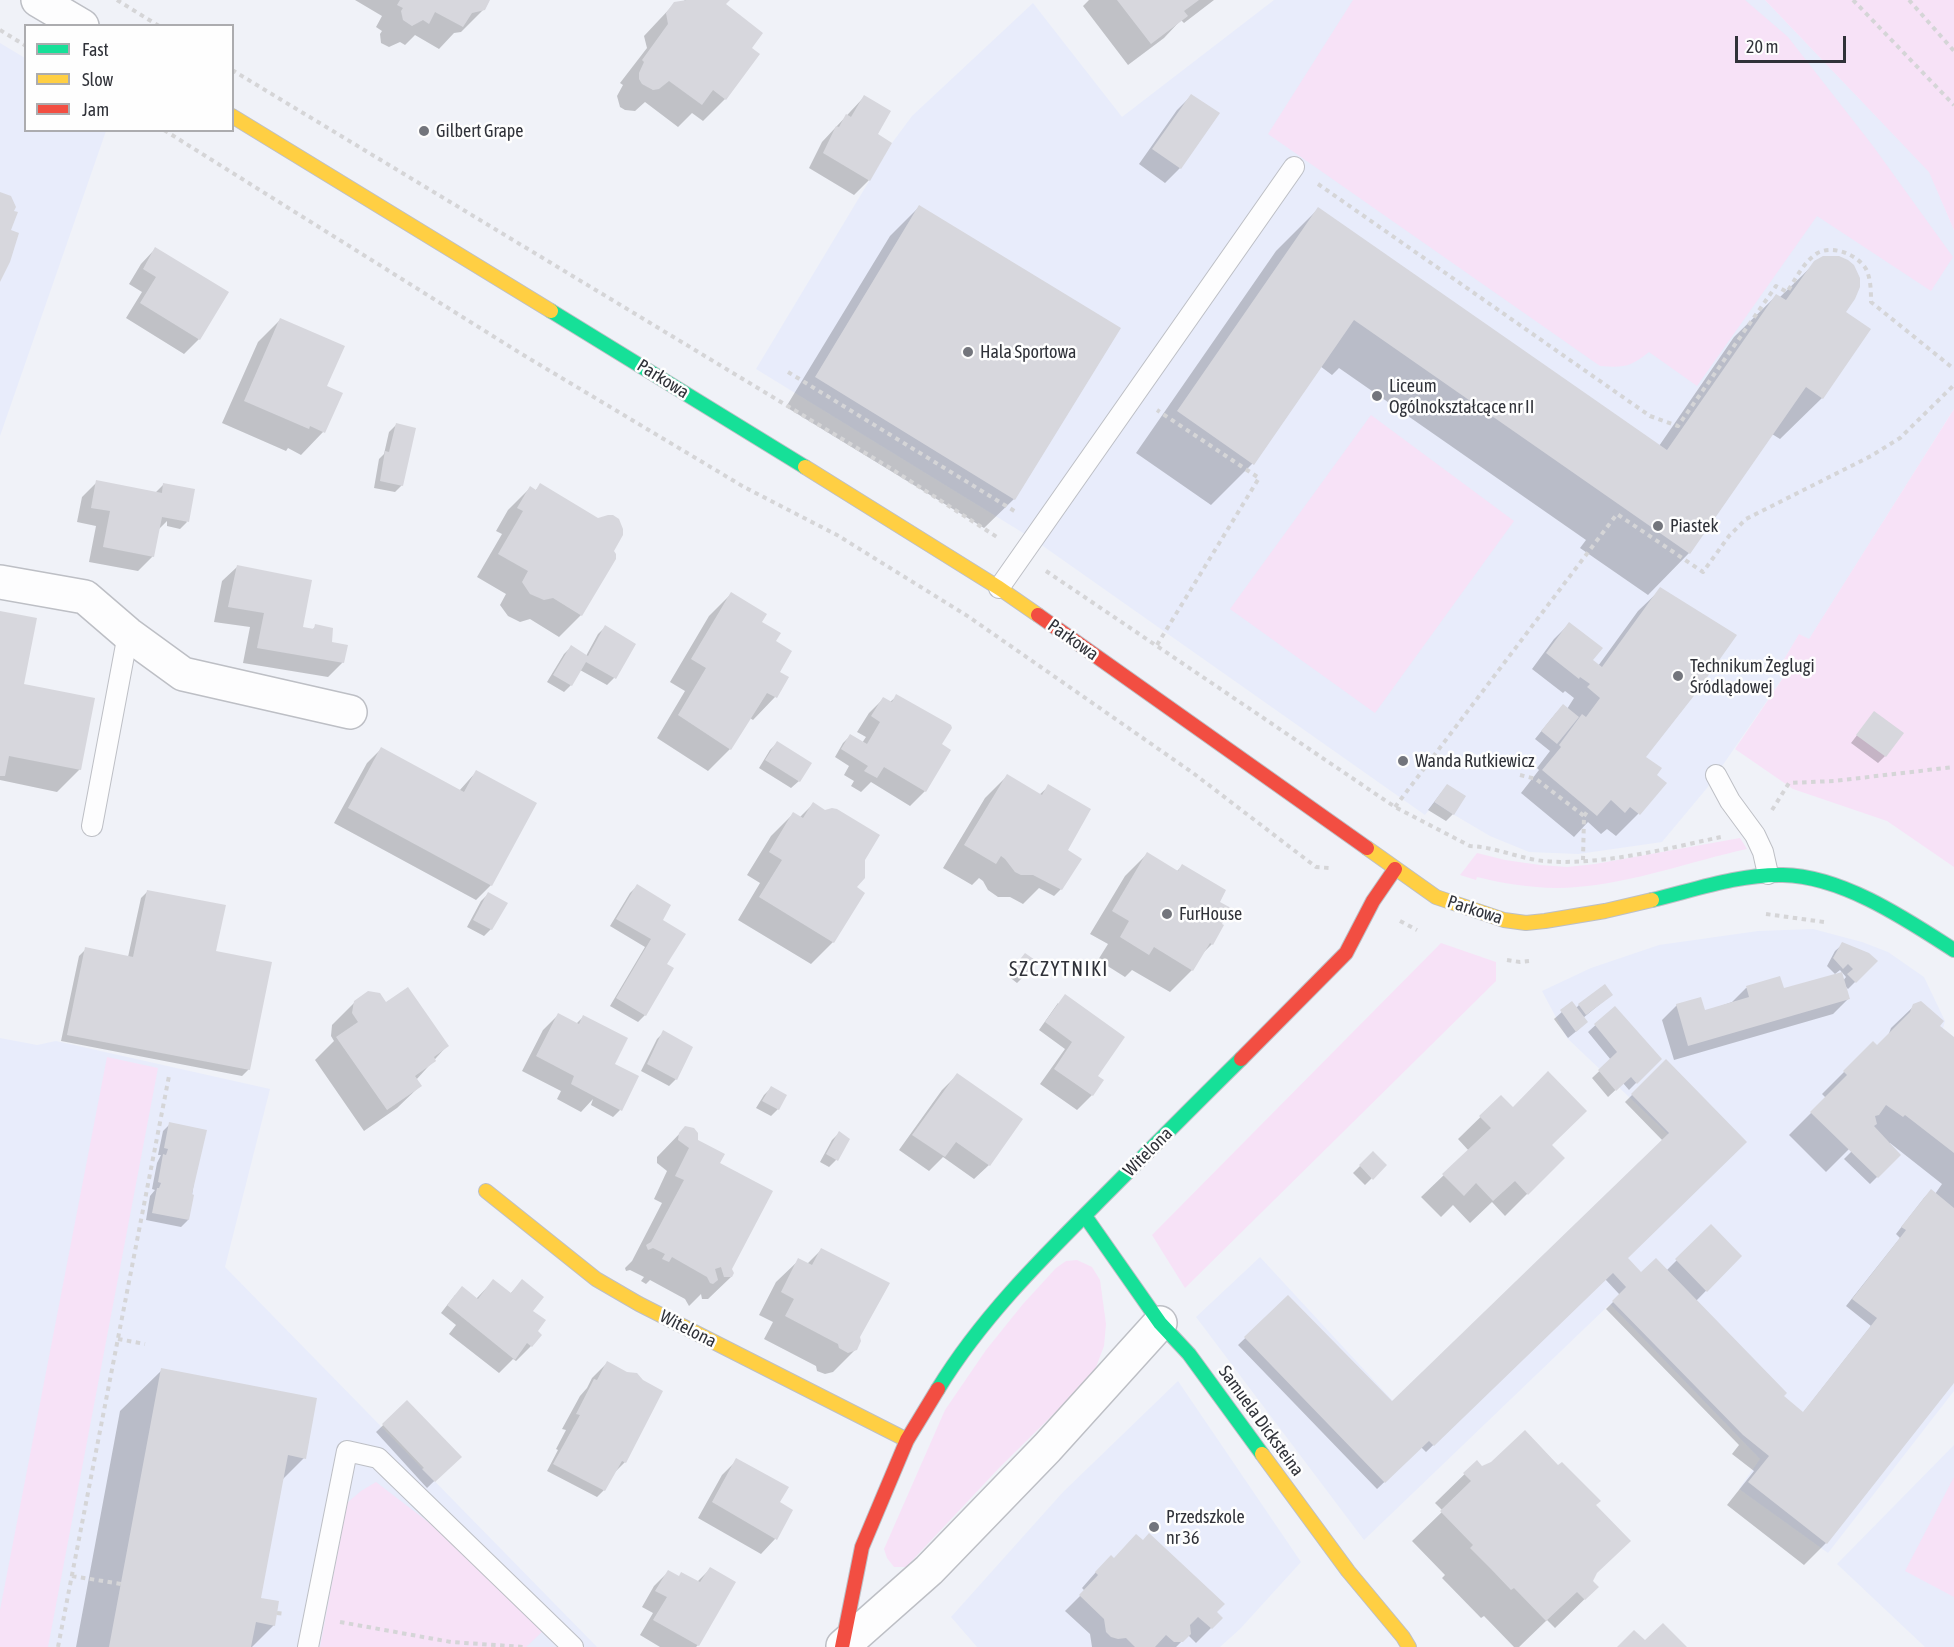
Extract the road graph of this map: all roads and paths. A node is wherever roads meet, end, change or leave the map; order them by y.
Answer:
1 (38, 0) edge
2 (117, 0) edge
3 (1853, 0) edge
4 (1909, 0) edge
5 (79, 24) edge
6 (156, 24) edge
7 (0, 30) edge
8 (24, 45) edge
9 (1954, 51) edge
10 (234, 71) edge
11 (1954, 105) edge
12 (234, 117) edge
13 (1294, 167) joint
14 (1954, 369) edge
15 (788, 372) dead end
16 (1954, 385) edge
17 (1134, 394) junction
18 (1022, 516) dead end
19 (1022, 554) junction
20 (0, 582) edge
21 (999, 588) junction
22 (128, 634) junction
23 (1156, 645) junction
24 (350, 712) dead end
25 (1954, 767) edge
26 (1520, 775) dead end
27 (1716, 775) dead end
28 (1395, 807) junction
29 (1589, 809) dead end
30 (1584, 816) junction
31 (92, 826) dead end
32 (1755, 835) junction
33 (1583, 860) junction
34 (1395, 869) junction
35 (1768, 874) junction
36 (1954, 950) edge
37 (169, 1076) dead end
38 (486, 1191) dead end
39 (1085, 1215) junction
40 (1160, 1323) junction
41 (118, 1339) junction
42 (145, 1344) dead end
43 (907, 1440) junction
44 (72, 1576) junction
45 (121, 1584) dead end
46 (314, 1618) junction
47 (842, 1646) edge
48 (58, 1647) edge
49 (308, 1647) edge
50 (524, 1647) edge
51 (573, 1647) edge
52 (1409, 1647) edge

1 - 5 street
2 - 6 path
3 - 11 path
4 - 9 path
7 - 8 path
10 - 19 path
12 - 21 street, Parkowa
13 - 14 path
13 - 17 lane
15 - 18 path
16 - 28 path
17 - 19 lane
17 - 23 path
19 - 21 lane
19 - 23 path
20 - 22 street
21 - 34 street, Parkowa
22 - 24 street
22 - 31 lane
23 - 28 path
25 - 32 path
26 - 30 path
27 - 32 lane
28 - 33 path
29 - 30 path
30 - 33 path
32 - 33 path
32 - 35 lane
34 - 35 street, Parkowa
34 - 39 street, Witelona
35 - 36 street, Parkowa
37 - 41 path
38 - 43 street, Witelona
39 - 40 street, Samuela Dicksteina
39 - 43 street, Witelona
40 - 47 street, Witelona
40 - 52 street, Samuela Dicksteina
41 - 42 path
41 - 44 path
43 - 47 street, Witelona
44 - 45 path
44 - 48 path
46 - 49 lane
46 - 50 path
46 - 51 lane

